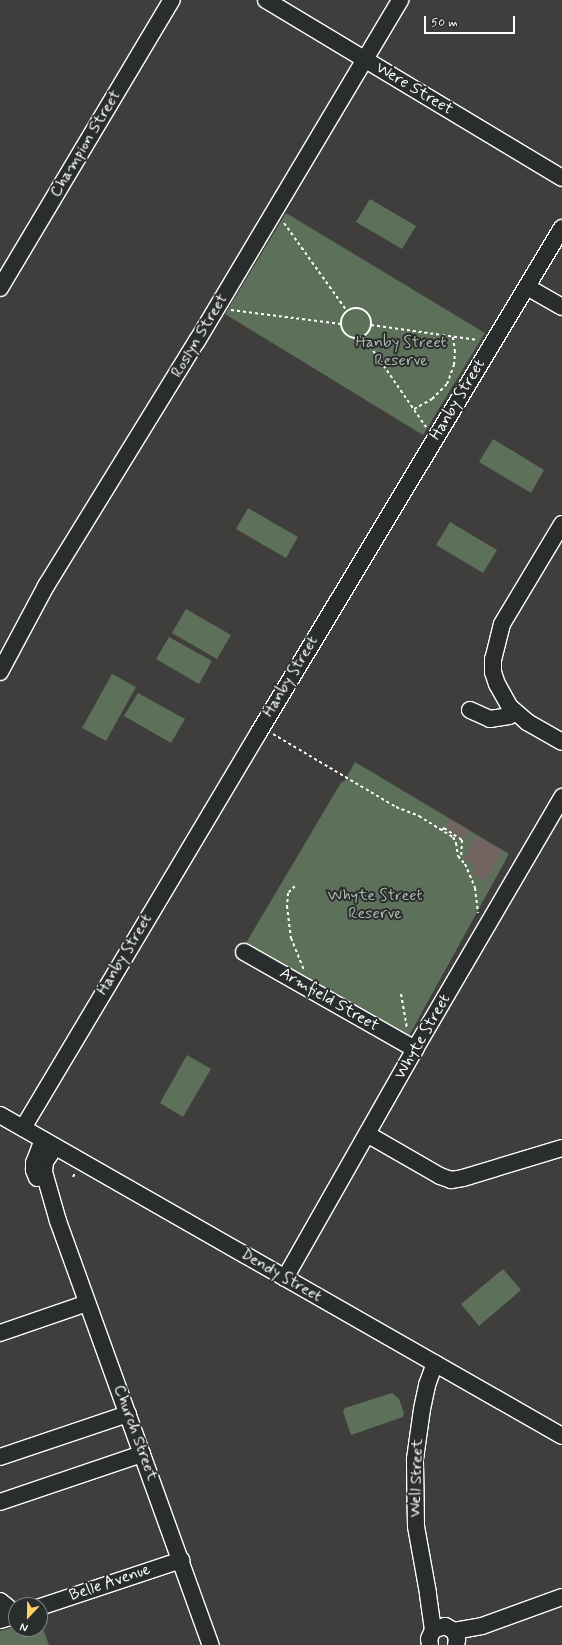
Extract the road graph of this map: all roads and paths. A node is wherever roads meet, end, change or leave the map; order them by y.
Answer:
1 (172, 0) edge
2 (266, 0) edge
3 (400, 0) edge
4 (365, 59) junction
5 (562, 178) edge
6 (282, 221) dead end
7 (562, 228) edge
8 (527, 287) junction
9 (0, 288) edge
10 (562, 307) edge
11 (228, 309) dead end
12 (348, 311) junction
13 (341, 324) junction
14 (371, 325) junction
15 (363, 336) junction
16 (453, 337) junction
17 (481, 341) dead end
18 (414, 409) junction
19 (428, 429) dead end
20 (562, 524) edge
21 (0, 672) edge
22 (470, 710) dead end
23 (515, 712) junction
24 (273, 734) dead end
25 (562, 742) edge
26 (562, 797) edge
27 (444, 829) junction
28 (461, 859) junction
29 (295, 886) dead end
30 (478, 914) dead end
31 (244, 952) dead end
32 (302, 984) junction
33 (402, 994) dead end
34 (412, 1042) junction
35 (0, 1115) edge
36 (23, 1128) junction
37 (367, 1134) junction
38 (49, 1143) junction
39 (562, 1148) edge
40 (285, 1278) junction
41 (87, 1302) junction
42 (0, 1332) edge
43 (435, 1364) junction
44 (128, 1414) junction
45 (562, 1436) edge
46 (142, 1454) junction
47 (0, 1457) edge
48 (0, 1502) edge
49 (181, 1560) junction
50 (562, 1597) edge
51 (0, 1601) edge
52 (48, 1604) edge
53 (8, 1608) edge
54 (440, 1638) edge
55 (211, 1645) edge

1 - 9 street, Champion Street
2 - 4 street, Were Street
3 - 4 street, Roslyn Street
4 - 5 street, Were Street
4 - 21 street, Roslyn Street
6 - 12 path
7 - 8 street, Hanby Street
8 - 10 street
8 - 36 street, Hanby Street
11 - 13 path
12 - 13 path
12 - 14 path
13 - 15 path
14 - 15 path
14 - 16 path
15 - 18 path
16 - 17 path
16 - 18 path
18 - 19 path
20 - 23 street
22 - 23 street
23 - 25 street
24 - 27 path
26 - 34 street, Whyte Street
27 - 28 path
27 - 28 path
28 - 30 path
29 - 32 path
31 - 32 street, Armfield Street
32 - 34 street, Armfield Street
33 - 34 path
34 - 37 street, Whyte Street
35 - 36 street, Dendy Street
36 - 38 street, Dendy Street
37 - 39 street
37 - 40 street, Whyte Street
38 - 40 street, Dendy Street
38 - 41 street, Church Street
40 - 43 street, Dendy Street
41 - 42 street
41 - 44 street, Church Street
43 - 45 street, Dendy Street
43 - 54 street, Well Street
44 - 46 street, Church Street
44 - 47 street
46 - 48 street
46 - 49 street, Church Street
49 - 52 street, Belle Avenue
49 - 55 street, Church Street
50 - 54 street
51 - 53 street

